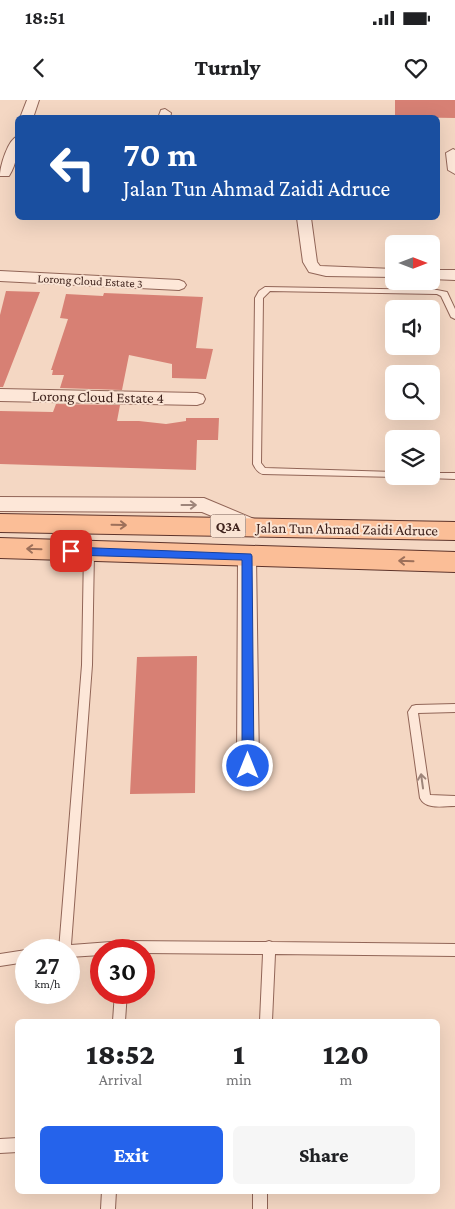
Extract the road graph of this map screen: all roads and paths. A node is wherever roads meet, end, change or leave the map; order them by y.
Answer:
1 (33, 100) edge
2 (27, 115) edge
3 (15, 149) edge
4 (453, 153) dead end
5 (455, 170) edge
6 (7, 173) edge
7 (304, 220) edge
8 (385, 274) edge
9 (440, 274) edge
10 (455, 275) edge
11 (0, 276) edge
12 (179, 285) dead end
13 (455, 317) edge
14 (0, 395) edge
15 (197, 399) dead end
16 (385, 475) edge
17 (440, 476) edge
18 (455, 476) edge
19 (0, 504) edge
20 (0, 522) edge
21 (253, 526) junction
22 (455, 532) edge
23 (0, 548) edge
24 (89, 551) junction
25 (247, 556) junction
26 (455, 562) edge
27 (455, 708) edge
28 (248, 766) dead end
29 (455, 800) edge
30 (66, 939) edge
31 (269, 947) junction
32 (155, 949) edge
33 (455, 950) edge
34 (15, 958) edge
35 (0, 960) edge
36 (120, 1004) edge
37 (119, 1019) edge
38 (266, 1019) edge
39 (15, 1145) edge
40 (0, 1146) edge
41 (109, 1194) edge
42 (260, 1194) edge
43 (108, 1209) edge
44 (260, 1209) edge

1 - 2 street
3 - 6 street
4 - 5 street
7 - 8 street
9 - 10 street
11 - 12 street, Lorong Cloud Estate 3
13 - 16 lane
14 - 15 street, Lorong Cloud Estate 4
17 - 18 lane
19 -> 21 street
20 -> 21 main road, Jalan Tun Ahmad Zaidi Adruce / Q3A
21 - 22 main road, Jalan Tun Ahmad Zaidi Adruce / Q3A
24 -> 23 main road, Jalan Tun Ahmad Zaidi Adruce
24 - 25 main road, Jalan Tun Ahmad Zaidi Adruce
24 - 30 lane
26 -> 25 main road, Jalan Tun Ahmad Zaidi Adruce
25 - 28 street
29 -> 27 lane
31 - 32 lane
31 - 33 lane
31 - 38 lane
34 - 35 lane
36 - 37 lane
39 - 40 lane
41 - 43 lane
42 - 44 lane

